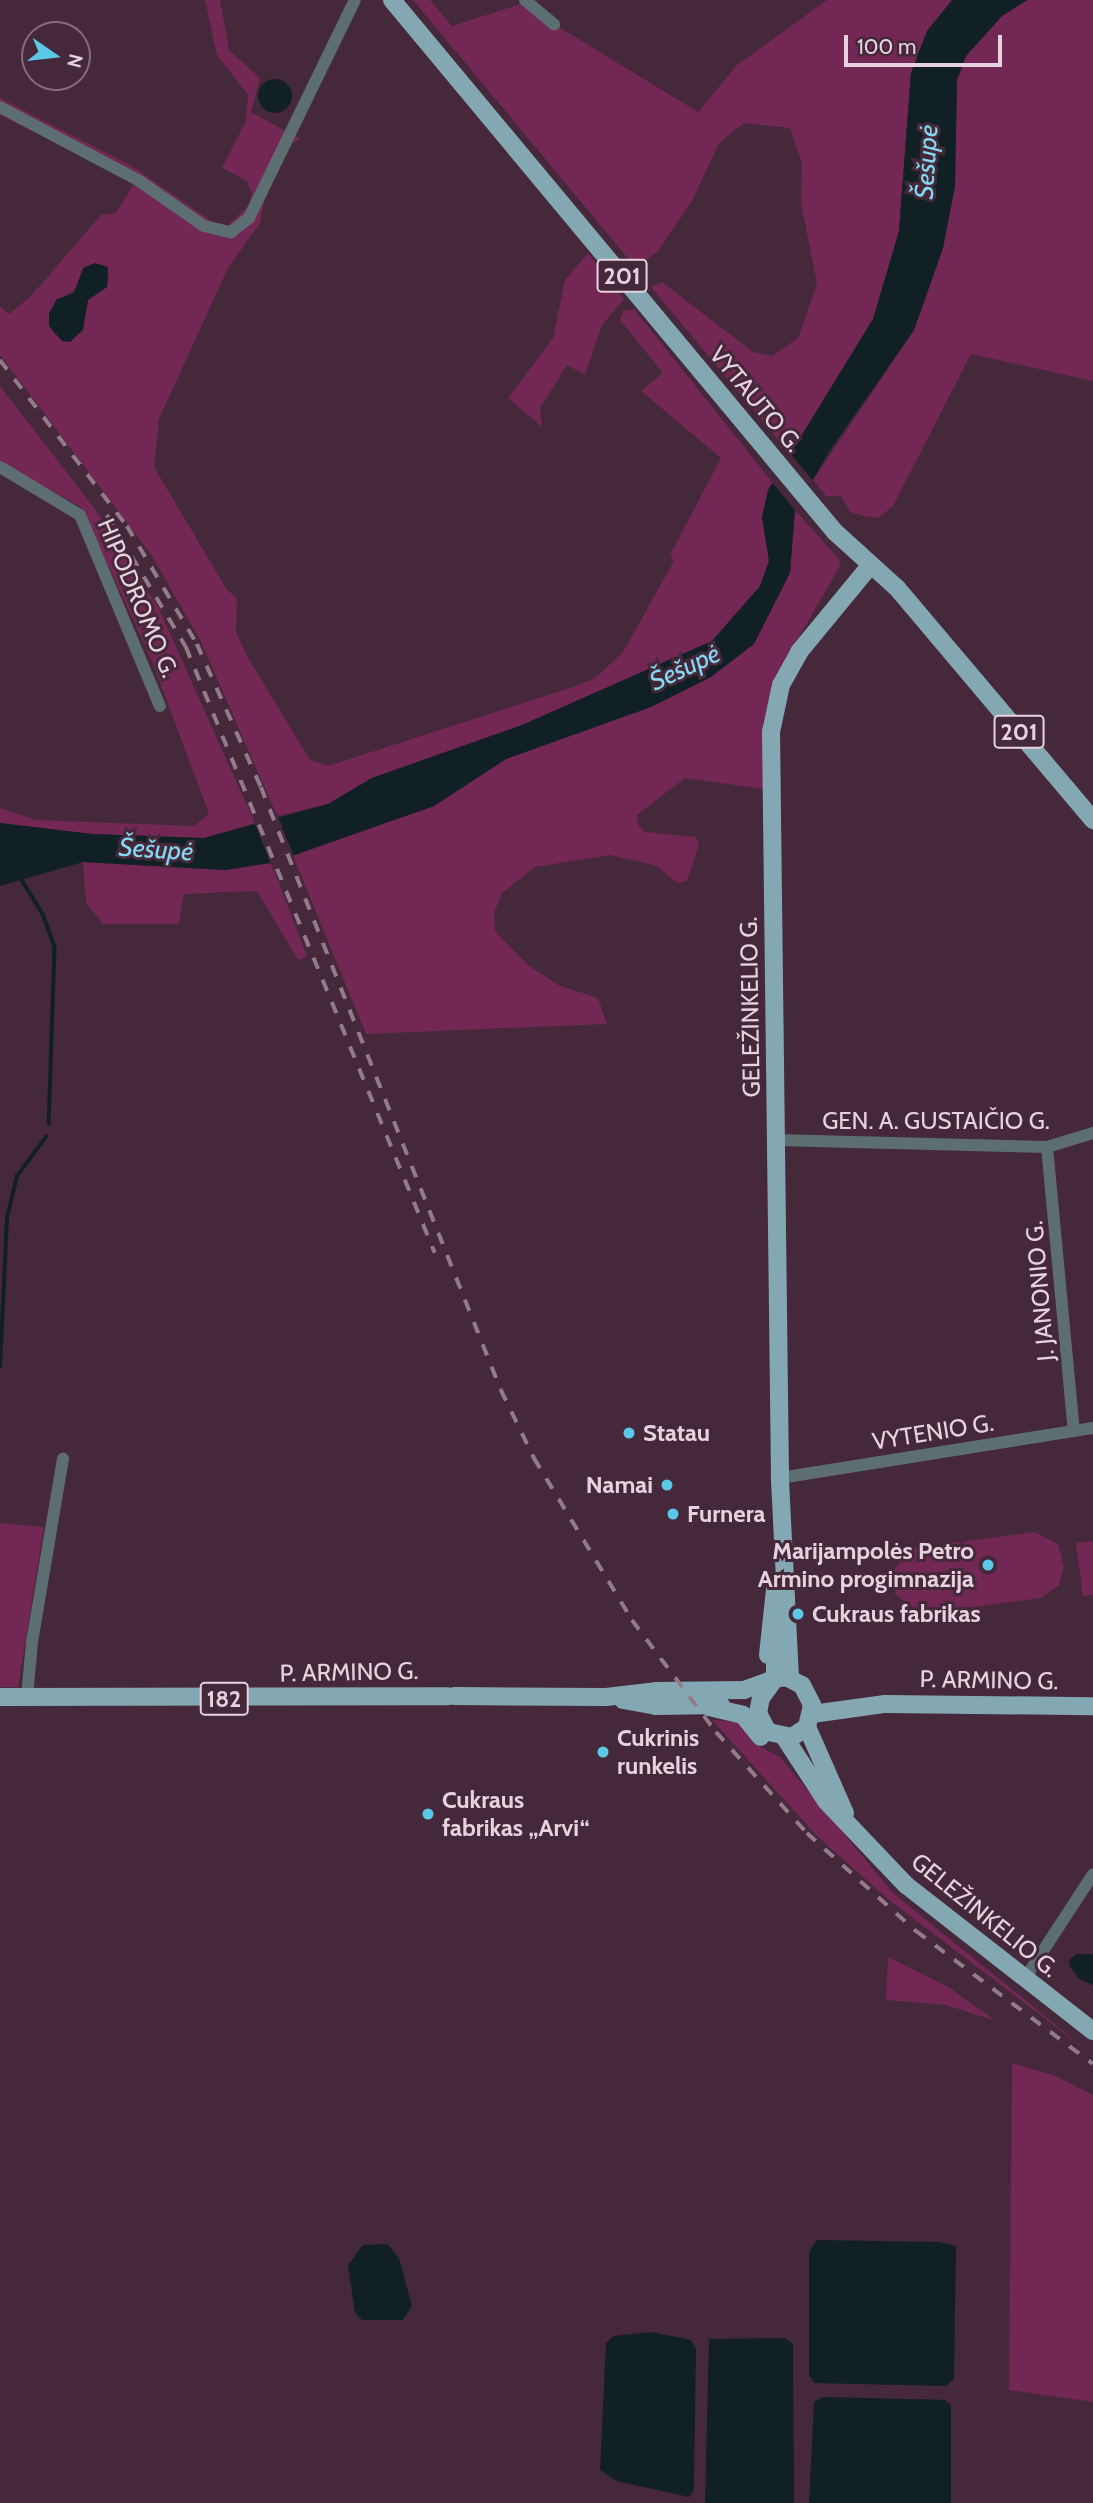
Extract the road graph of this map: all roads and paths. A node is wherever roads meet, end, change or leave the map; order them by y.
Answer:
1 (355, 0) edge
2 (392, 0) edge
3 (525, 0) edge
4 (554, 24) dead end
5 (0, 107) edge
6 (0, 467) edge
7 (870, 566) junction
8 (160, 706) dead end
9 (1093, 820) edge
10 (1093, 1133) edge
11 (776, 1140) junction
12 (1047, 1147) junction
13 (1093, 1428) edge
14 (1074, 1431) junction
15 (63, 1458) dead end
16 (780, 1478) junction
17 (770, 1690) junction
18 (0, 1697) edge
19 (27, 1697) junction
20 (709, 1699) junction
21 (1093, 1706) edge
22 (802, 1718) junction
23 (831, 1799) junction
24 (1093, 1874) edge
25 (1024, 1980) junction
26 (1093, 2031) edge

1 - 5 street
2 - 7 main road, VYTAUTO G. / 201
3 - 4 street
6 - 8 street, HIPODROMO G.
7 - 9 main road, VYTAUTO G. / 201
7 - 11 main road, GELEŽINKELIO G.
10 - 12 street, GEN. A. GUSTAIČIO G.
11 - 12 street, GEN. A. GUSTAIČIO G.
11 - 16 main road, GELEŽINKELIO G.
12 - 14 street, J. JANONIO G.
13 - 14 street, VYTENIO G.
14 - 16 street, VYTENIO G.
15 - 19 street
16 - 17 main road, GELEŽINKELIO G.
16 - 17 main road, GELEŽINKELIO G.
17 - 20 main road, P. ARMINO G.
17 - 20 main road, P. ARMINO G. / 182
17 - 22 main road, P. ARMINO G.
17 - 22 main road, GELEŽINKELIO G.
18 - 19 main road, P. ARMINO G. / 182
19 - 20 main road, P. ARMINO G. / 182
20 - 23 main road
21 - 22 main road, P. ARMINO G.
22 - 23 main road, GELEŽINKELIO G.
23 - 25 main road, GELEŽINKELIO G.
24 - 25 street
25 - 26 main road, GELEŽINKELIO G.

